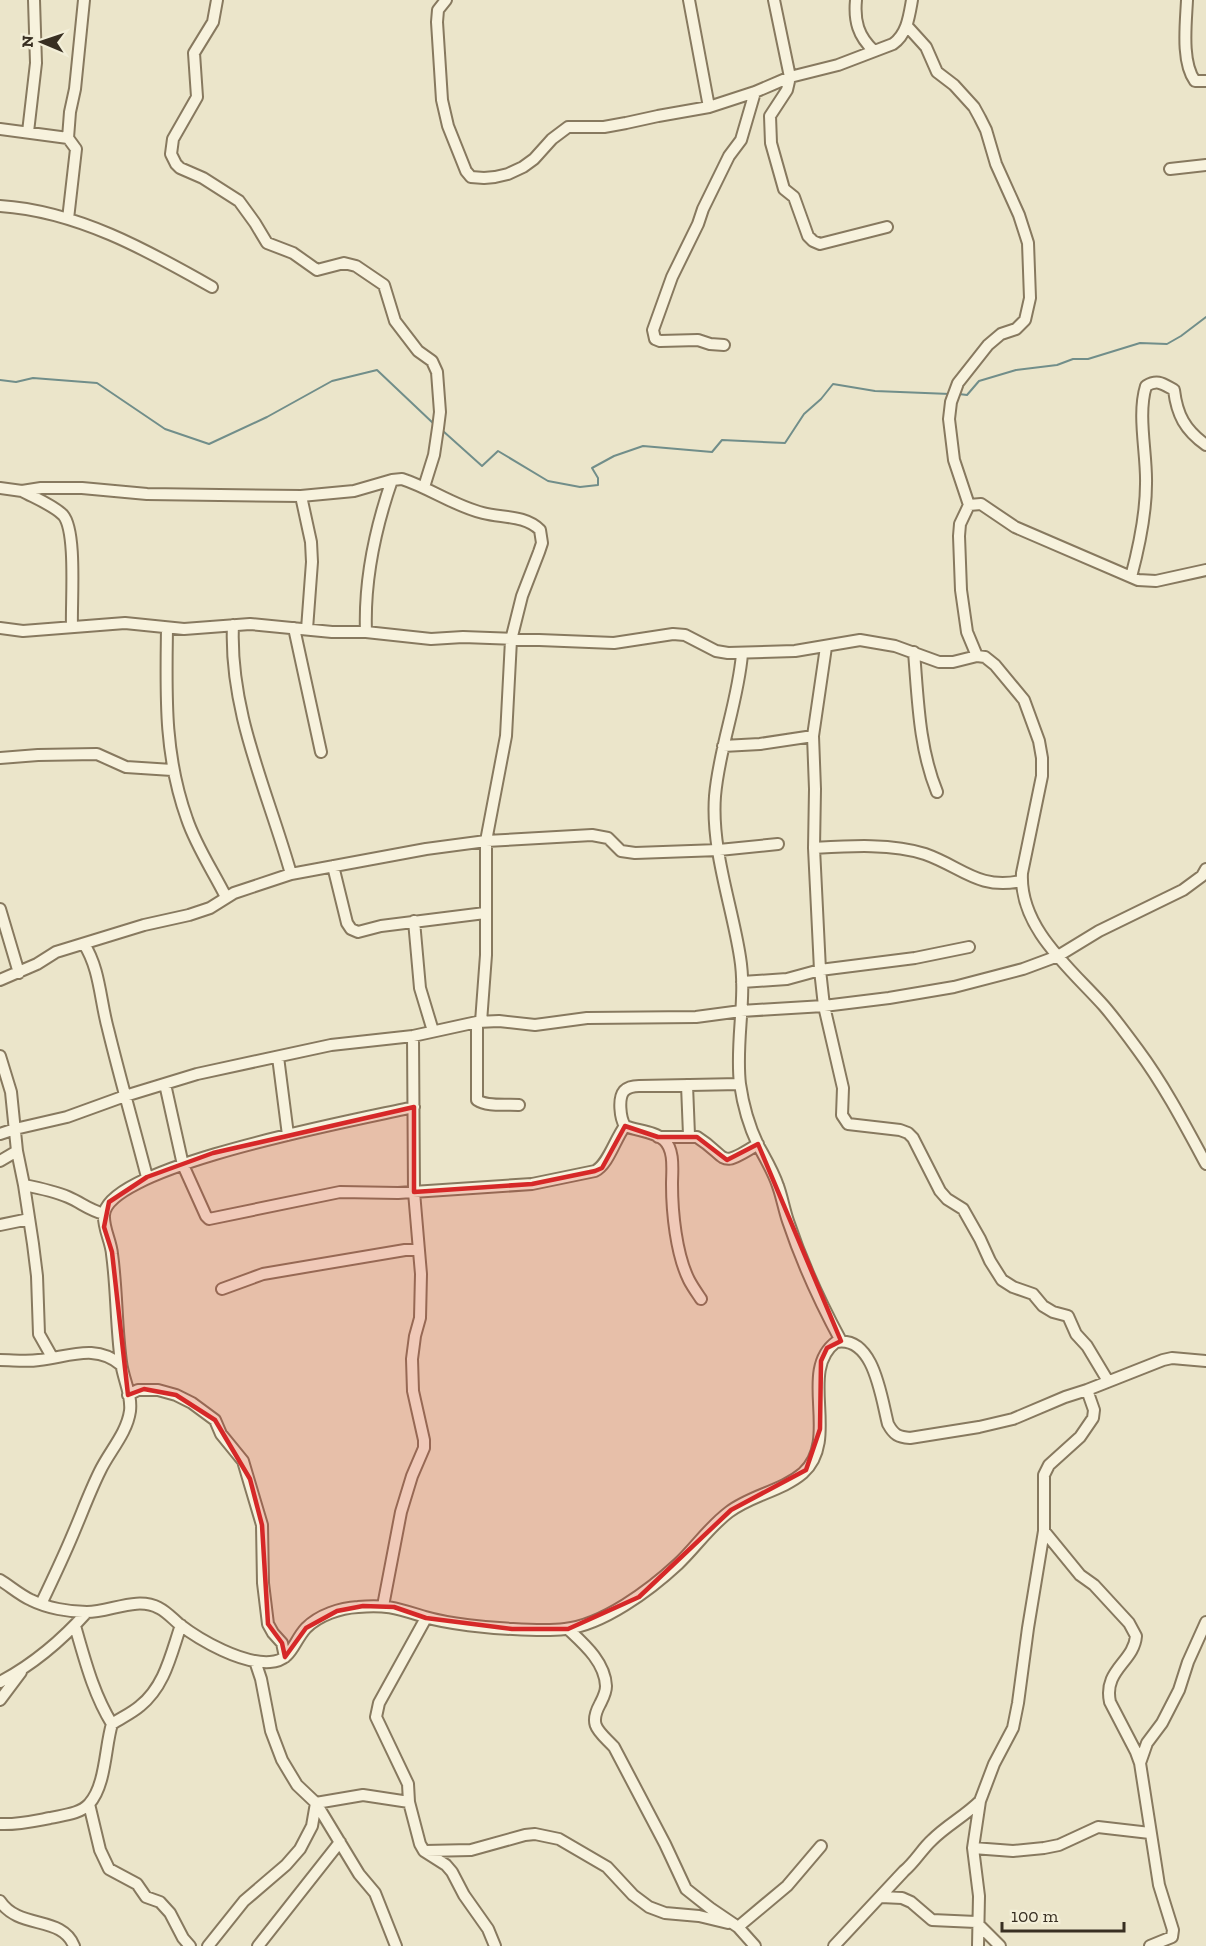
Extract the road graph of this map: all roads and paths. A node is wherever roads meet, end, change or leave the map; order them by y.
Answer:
1 (34, 0) edge
2 (84, 0) edge
3 (217, 0) edge
4 (446, 0) edge
5 (689, 0) edge
6 (774, 0) edge
7 (856, 0) edge
8 (912, 0) edge
9 (1187, 0) edge
10 (907, 26) junction
11 (874, 51) junction
12 (790, 77) junction
13 (1206, 81) edge
14 (755, 93) junction
15 (709, 107) junction
16 (0, 129) edge
17 (28, 132) junction
18 (68, 138) junction
19 (1206, 165) edge
20 (1170, 169) dead end
21 (0, 206) edge
22 (68, 219) junction
23 (887, 227) dead end
24 (212, 287) dead end
25 (724, 345) dead end
26 (1206, 445) edge
27 (392, 480) junction
28 (0, 488) edge
29 (424, 488) junction
30 (22, 491) junction
31 (301, 496) junction
32 (969, 505) junction
33 (1206, 570) edge
34 (1131, 577) junction
35 (233, 625) junction
36 (72, 627) junction
37 (0, 628) edge
38 (294, 628) junction
39 (167, 629) junction
40 (307, 629) junction
41 (366, 632) junction
42 (511, 640) junction
43 (826, 647) junction
44 (914, 652) junction
45 (742, 654) junction
46 (977, 656) junction
47 (813, 736) junction
48 (723, 746) junction
49 (321, 752) dead end
50 (0, 758) edge
51 (172, 770) junction
52 (937, 792) dead end
53 (486, 841) junction
54 (778, 844) dead end
55 (814, 848) junction
56 (719, 850) junction
57 (333, 866) junction
58 (1206, 869) edge
59 (291, 874) junction
60 (1021, 881) junction
61 (226, 897) junction
62 (0, 909) edge
63 (485, 914) junction
64 (414, 921) junction
65 (84, 944) junction
66 (969, 947) dead end
67 (1058, 956) junction
68 (820, 970) junction
69 (19, 973) junction
70 (0, 980) edge
71 (742, 982) junction
72 (824, 1006) junction
73 (741, 1011) junction
74 (479, 1022) junction
75 (433, 1031) junction
76 (413, 1036) junction
77 (0, 1056) edge
78 (278, 1057) junction
79 (165, 1084) junction
80 (740, 1084) junction
81 (687, 1085) junction
82 (125, 1096) junction
83 (519, 1105) dead end
84 (414, 1107) junction
85 (625, 1125) junction
86 (15, 1129) junction
87 (0, 1134) edge
88 (288, 1135) junction
89 (689, 1135) junction
90 (658, 1137) junction
91 (758, 1144) junction
92 (17, 1151) junction
93 (0, 1161) edge
94 (1206, 1164) edge
95 (183, 1165) junction
96 (147, 1177) junction
97 (24, 1185) junction
98 (414, 1192) junction
99 (104, 1214) junction
100 (29, 1219) junction
101 (0, 1225) edge
102 (418, 1250) junction
103 (222, 1289) dead end
104 (701, 1299) dead end
105 (841, 1341) junction
106 (52, 1357) junction
107 (3, 1359) edge
108 (1206, 1361) edge
109 (121, 1365) junction
110 (1108, 1381) junction
111 (1087, 1390) junction
112 (128, 1395) junction
113 (1044, 1531) junction
114 (0, 1580) edge
115 (42, 1604) junction
116 (383, 1606) junction
117 (87, 1612) junction
118 (426, 1617) junction
119 (1206, 1622) edge
120 (181, 1625) junction
121 (75, 1626) junction
122 (568, 1629) junction
123 (285, 1657) junction
124 (255, 1661) junction
125 (23, 1670) junction
126 (0, 1682) edge
127 (0, 1700) edge
128 (112, 1724) junction
129 (1140, 1763) junction
130 (980, 1801) junction
131 (410, 1802) junction
132 (316, 1803) junction
133 (89, 1804) junction
134 (0, 1824) edge
135 (1150, 1833) junction
136 (340, 1842) junction
137 (821, 1846) dead end
138 (972, 1848) junction
139 (424, 1851) junction
140 (881, 1897) junction
141 (0, 1901) edge
142 (979, 1924) junction
143 (736, 1925) junction
144 (74, 1946) edge
145 (190, 1946) edge
146 (208, 1946) edge
147 (258, 1946) edge
148 (396, 1946) edge
149 (495, 1946) edge
150 (756, 1946) edge
151 (834, 1946) edge
152 (978, 1946) edge
153 (1000, 1946) edge
154 (1150, 1946) edge

1 - 17 street
2 - 18 street
3 - 29 street
4 - 15 street
5 - 15 street
6 - 12 street
7 - 11 street
8 - 10 street
9 - 13 street
10 - 11 street
10 - 32 street
11 - 12 street
12 - 14 street
12 - 23 street
14 - 15 street
14 - 25 street
16 - 17 street
17 - 18 street
18 - 22 street
19 - 20 street
21 - 22 street
22 - 24 street
26 - 34 street
27 - 29 street
27 - 31 street
27 - 41 street
28 - 30 street
29 - 42 street
30 - 31 street
30 - 36 street
31 - 40 street
32 - 34 street
32 - 46 street
33 - 34 street
35 - 38 street
35 - 39 street
35 - 59 street
36 - 37 street
36 - 39 street
38 - 40 street
38 - 49 street
39 - 51 street
40 - 41 street
41 - 42 street
42 - 45 street
42 - 53 street
43 - 44 street
43 - 45 street
43 - 47 street
44 - 46 street
44 - 52 street
45 - 48 street
46 - 60 street
47 - 48 street
47 - 55 street
48 - 56 street
50 - 51 street
51 - 61 street
53 - 56 street
53 - 57 street
53 - 63 street
54 - 56 street
55 - 60 street
55 - 68 street
56 - 71 street
57 - 59 street
57 - 64 street
58 - 67 street
59 - 61 street
60 - 67 street
61 - 65 street
62 - 69 street
63 - 64 street
63 - 74 street
64 - 75 street
65 - 69 street
65 - 82 street
66 - 68 street
67 - 72 street
67 - 94 street
68 - 71 street
68 - 72 street
69 - 70 street
71 - 73 street
72 - 73 street
72 - 110 street
73 - 74 street
73 - 80 street
74 - 75 street
74 - 83 street
75 - 76 street
76 - 78 street
76 - 84 street
77 - 86 street
78 - 79 street
78 - 88 street
79 - 82 street
79 - 95 street
80 - 81 street
80 - 91 street
81 - 85 street
81 - 89 street
82 - 86 street
82 - 96 street
84 - 88 street
84 - 98 street
85 - 90 street
85 - 98 street
86 - 87 street
86 - 92 street
88 - 95 street
89 - 90 street
89 - 91 street
90 - 104 street
91 - 105 street
92 - 93 street
92 - 97 street
95 - 96 street
95 - 98 street
96 - 99 street
97 - 99 street
97 - 100 street
98 - 102 street
99 - 109 street
100 - 101 street
100 - 106 street
102 - 103 street
102 - 116 street
105 - 111 street
105 - 122 street
106 - 107 street
106 - 109 street
108 - 110 street
109 - 112 street
110 - 111 street
111 - 113 street
112 - 115 street
112 - 123 street
113 - 129 street
113 - 130 street
114 - 115 street
115 - 117 street
116 - 118 street
116 - 123 street
117 - 120 street
117 - 121 street
118 - 122 street
118 - 131 street
119 - 129 street
120 - 124 street
120 - 128 street
121 - 125 street
121 - 128 street
122 - 143 street
123 - 124 street
124 - 132 street
125 - 126 street
125 - 127 street
128 - 133 street
129 - 135 street
130 - 138 street
130 - 140 street
131 - 132 street
131 - 139 street
132 - 136 street
132 - 146 street
133 - 134 street
133 - 145 street
135 - 138 street
135 - 154 street
136 - 147 street
136 - 148 street
137 - 143 street
138 - 142 street
139 - 143 street
139 - 149 street
140 - 142 street
140 - 151 street
141 - 144 street
142 - 152 street
142 - 153 street
143 - 150 street

